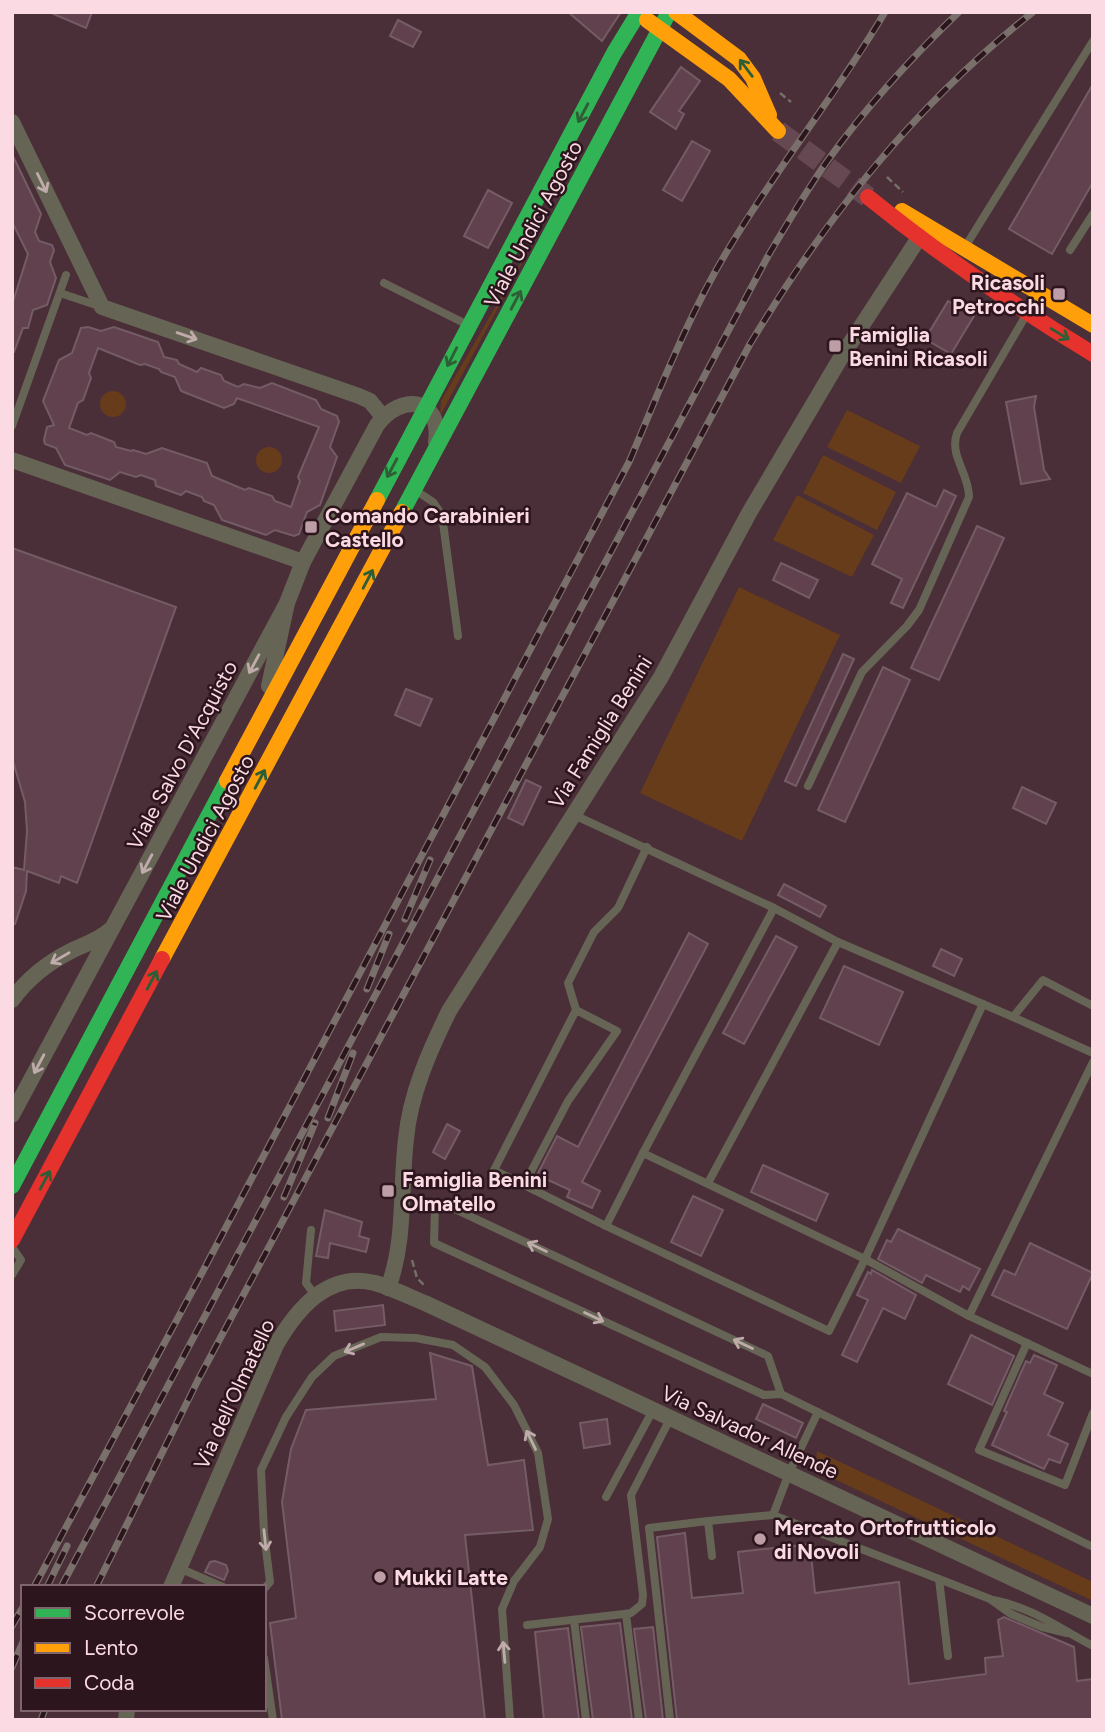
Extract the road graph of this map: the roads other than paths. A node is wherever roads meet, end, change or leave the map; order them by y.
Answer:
1 (669, 12) edge
2 (638, 13) edge
3 (684, 15) edge
4 (667, 34) junction
5 (1093, 41) edge
6 (12, 122) edge
7 (870, 199) tunnel mouth
8 (1093, 214) edge
9 (923, 232) junction
10 (964, 249) junction
11 (1070, 250) dead end
12 (66, 275) dead end
13 (384, 283) dead end
14 (60, 293) junction
15 (1039, 293) junction
16 (102, 307) junction
17 (1027, 314) junction
18 (469, 325) junction
19 (1093, 325) edge
20 (1093, 354) edge
21 (424, 407) junction
22 (383, 417) junction
23 (12, 426) edge
24 (434, 455) junction
25 (12, 460) edge
26 (415, 490) junction
27 (303, 562) junction
28 (287, 603) junction
29 (458, 636) dead end
30 (255, 725) junction
31 (808, 786) dead end
32 (572, 814) junction
33 (647, 847) junction
34 (774, 908) junction
35 (114, 926) junction
36 (838, 942) junction
37 (12, 1000) edge
38 (984, 1004) junction
39 (1093, 1006) edge
40 (576, 1010) junction
41 (1013, 1017) junction
42 (1093, 1053) edge
43 (1093, 1062) edge
44 (12, 1115) edge
45 (643, 1153) junction
46 (708, 1183) junction
47 (524, 1185) junction
48 (12, 1186) edge
49 (12, 1201) edge
50 (29, 1210) junction
51 (606, 1226) junction
52 (311, 1230) dead end
53 (12, 1240) edge
54 (12, 1247) edge
55 (865, 1259) junction
56 (12, 1275) edge
57 (388, 1289) junction
58 (315, 1295) junction
59 (969, 1315) junction
60 (1027, 1343) junction
61 (1093, 1374) edge
62 (781, 1394) junction
63 (653, 1410) junction
64 (818, 1412) junction
65 (1093, 1413) edge
66 (670, 1419) junction
67 (789, 1473) junction
68 (606, 1497) dead end
69 (773, 1514) junction
70 (708, 1521) junction
71 (1093, 1547) edge
72 (712, 1556) dead end
73 (939, 1579) junction
74 (176, 1581) edge
75 (207, 1585) edge
76 (266, 1587) edge
77 (626, 1614) junction
78 (1093, 1616) edge
79 (574, 1620) junction
80 (527, 1625) dead end
81 (1093, 1646) edge
82 (948, 1657) dead end
83 (266, 1672) edge
84 (273, 1720) edge
85 (510, 1720) edge
86 (586, 1720) edge
87 (639, 1720) edge
88 (670, 1720) edge

1 - 4 main road, Viale Undici Agosto
2 - 4 main road
2 -> 18 main road, Viale Undici Agosto
3 - 4 street
4 -> 3 main road
24 -> 4 main road, Viale Undici Agosto
5 - 10 lane
6 -> 16 street
7 - 9 main road
8 - 11 lane
9 - 10 main road
9 - 17 main road
9 - 32 street, Via Famiglia Benini
10 - 15 main road
12 - 14 lane
13 - 18 lane
14 - 16 lane
14 - 23 lane
15 - 17 lane
15 - 19 main road
16 -> 22 street
17 -> 20 main road
17 - 31 lane
18 -> 21 main road, Viale Undici Agosto
21 - 22 street
21 - 24 street, Viale Undici Agosto
21 -> 30 main road, Viale Undici Agosto
22 - 27 street, Viale Undici Agosto
24 - 26 main road, Viale Undici Agosto
25 - 27 street
26 - 29 lane
50 -> 26 main road, Viale Undici Agosto
27 - 28 street, Viale Undici Agosto
28 - 30 street, Viale Undici Agosto
28 -> 35 street, Viale Salvo D'Acquisto
30 - 48 main road, Viale Undici Agosto
32 - 33 lane
32 - 57 street, Via Famiglia Benini
33 - 34 lane
33 - 40 lane
34 - 36 lane
34 - 45 lane
35 -> 37 street, Viale Salvo D'Acquisto
35 -> 44 street, Viale Salvo D'Acquisto
36 - 38 lane
36 - 46 lane
38 - 41 lane
38 - 55 lane
39 - 41 lane
40 - 47 lane
40 - 47 lane
41 - 42 lane
43 - 59 lane
45 - 46 lane
45 - 51 lane
46 - 55 lane
47 - 51 lane
49 - 50 street
50 - 53 main road, Viale Undici Agosto
51 - 55 lane
52 - 58 lane
54 - 56 lane
55 - 59 lane
57 - 58 street, Via dell'Olmatello
57 - 63 street, Via Salvador Allende
58 - 74 street, Via dell'Olmatello
59 - 60 lane
60 - 61 lane
60 - 65 lane
62 -> 62 lane
62 - 64 lane
63 - 66 street, Via Salvador Allende
63 - 68 lane
64 - 67 lane
64 - 71 lane
66 - 67 street, Via Salvador Allende
66 - 77 lane
67 - 69 lane
67 - 78 street, Via Salvador Allende
69 - 70 lane
69 - 73 lane
70 - 72 lane
70 - 88 lane
73 - 81 lane
73 - 82 lane
74 - 75 lane
85 -> 76 lane
77 - 79 lane
77 - 87 lane
79 - 80 lane
79 - 86 lane
83 - 84 lane

